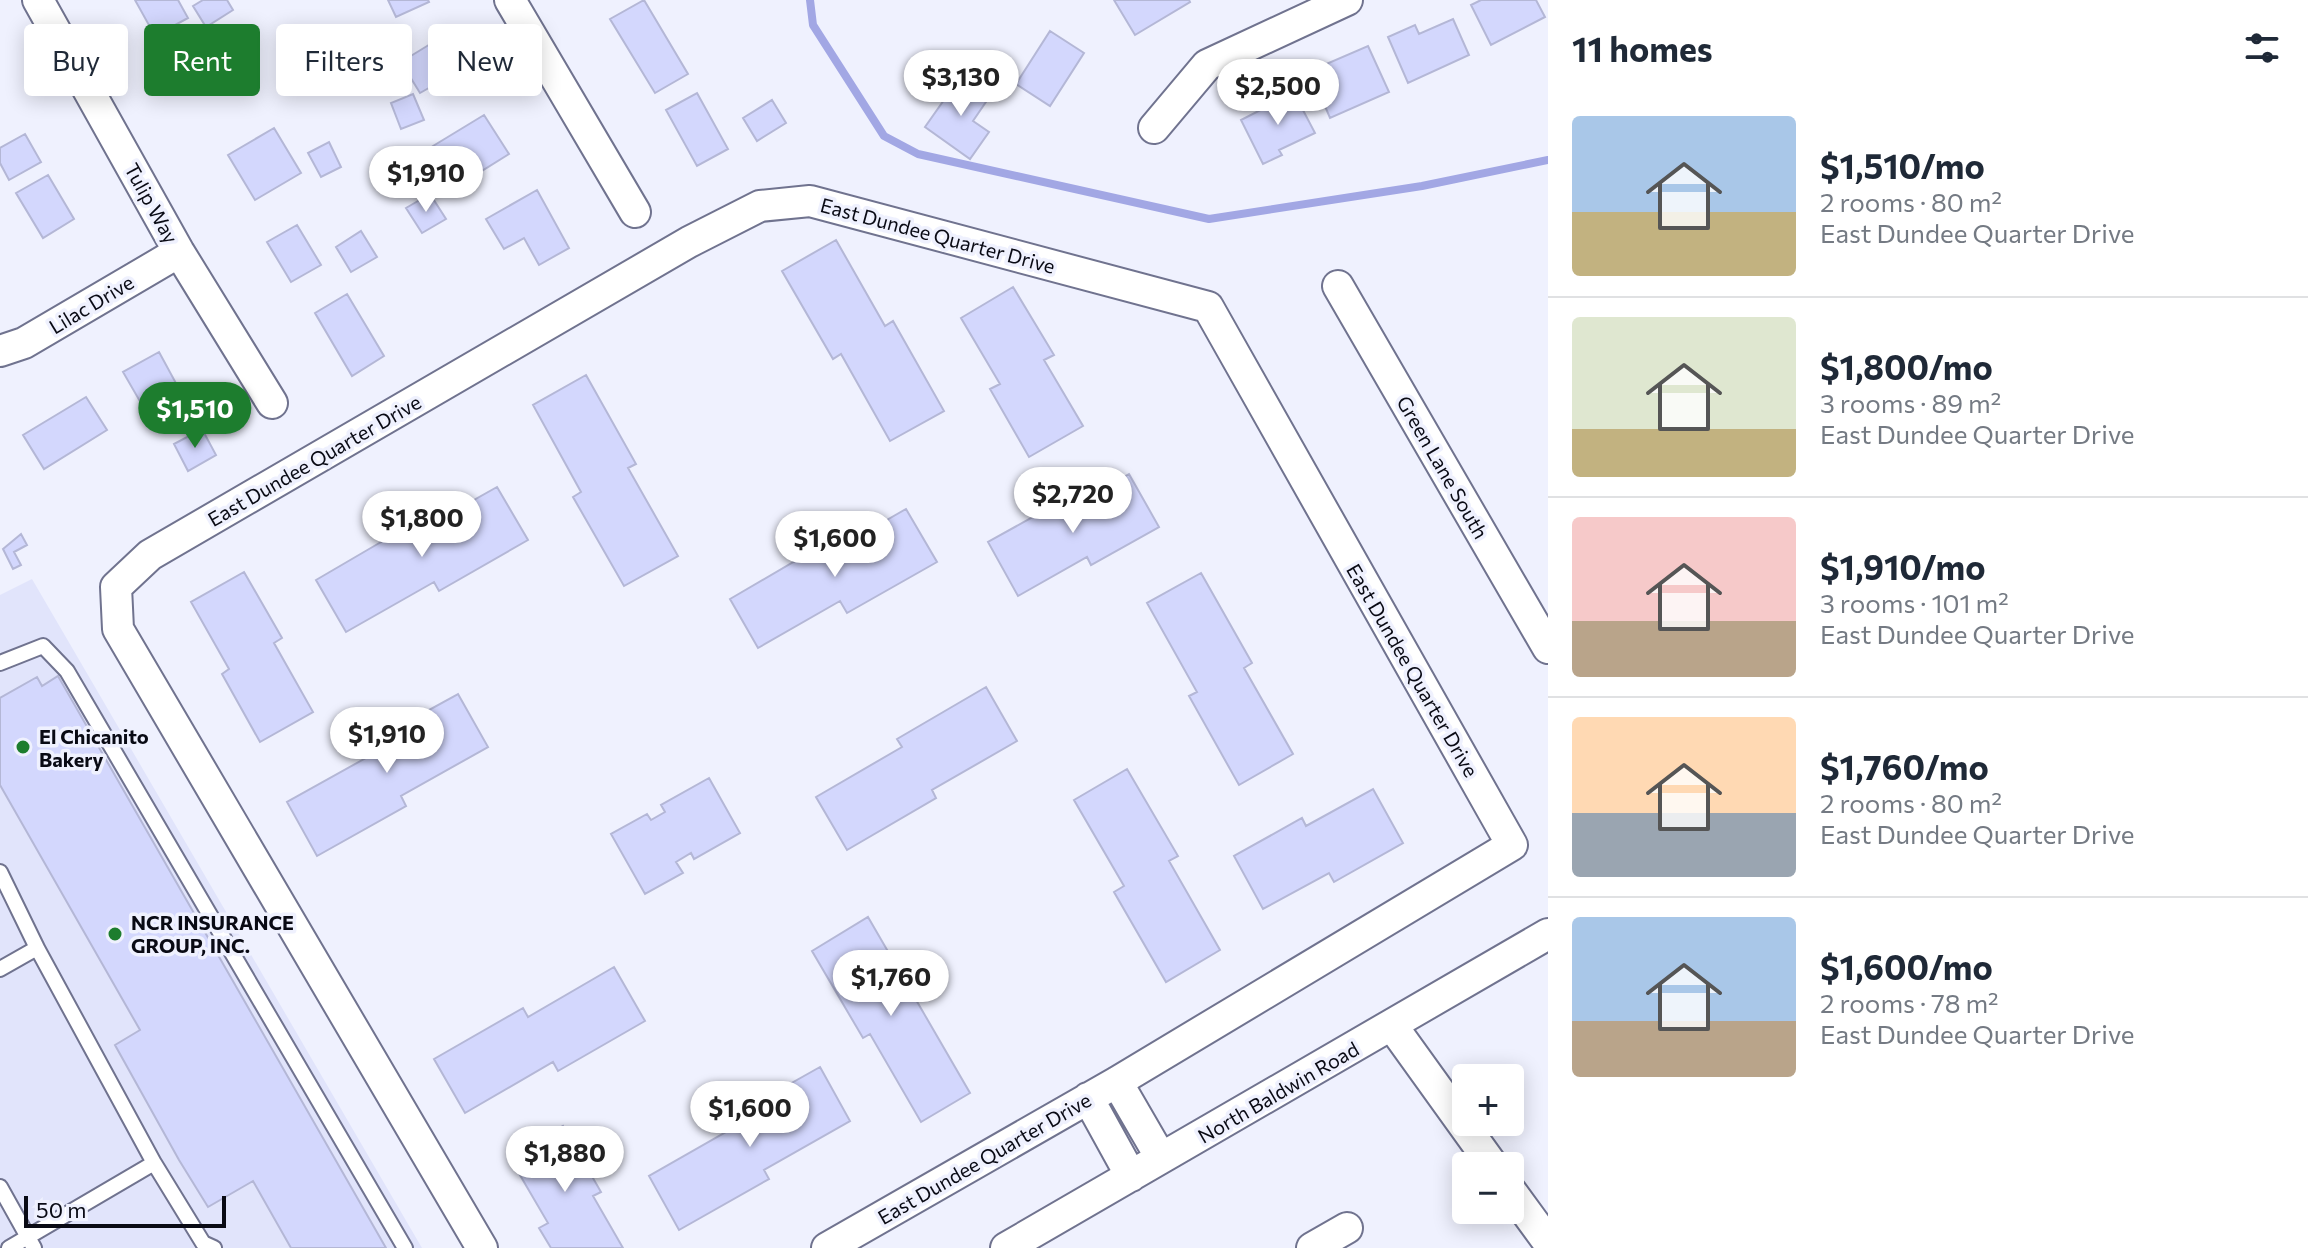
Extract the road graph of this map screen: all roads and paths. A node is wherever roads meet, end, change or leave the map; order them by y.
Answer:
1 (38, 0) edge
2 (510, 0) edge
3 (1347, 0) edge
4 (1154, 128) dead end
5 (635, 212) dead end
6 (179, 252) junction
7 (1338, 286) dead end
8 (0, 351) edge
9 (272, 403) dead end
10 (1548, 648) edge
11 (0, 663) edge
12 (0, 872) edge
13 (1548, 934) edge
14 (37, 948) junction
15 (0, 969) edge
16 (1393, 1027) junction
17 (1117, 1082) junction
18 (1088, 1098) junction
19 (1483, 1152) edge
20 (1161, 1158) junction
21 (154, 1163) junction
22 (1131, 1176) junction
23 (0, 1187) edge
24 (1528, 1200) edge
25 (1347, 1228) dead end
26 (1037, 1241) edge
27 (31, 1242) edge
28 (1548, 1242) edge
29 (9, 1248) edge
30 (214, 1248) edge
31 (405, 1248) edge
32 (482, 1248) edge
33 (827, 1248) edge
34 (1006, 1248) edge
35 (1312, 1248) edge

1 - 6 street, Tulip Way
2 - 5 street
3 - 4 street
6 - 8 street, Lilac Drive
6 - 9 street, Tulip Way
7 - 10 street, Green Lane South
11 - 31 lane
12 - 14 lane
13 - 16 street, North Baldwin Road
14 - 15 lane
14 - 21 lane
16 - 19 street
16 - 20 street, North Baldwin Road
17 - 18 street, East Dundee Quarter Drive
17 - 20 street
17 - 32 street, East Dundee Quarter Drive
18 - 22 street
18 - 33 street, East Dundee Quarter Drive
20 - 22 street, North Baldwin Road
21 - 27 lane
21 - 30 lane
22 - 26 street, North Baldwin Road
23 - 27 lane
24 - 28 street
25 - 35 street
26 - 34 street, North Baldwin Road
27 - 29 lane

